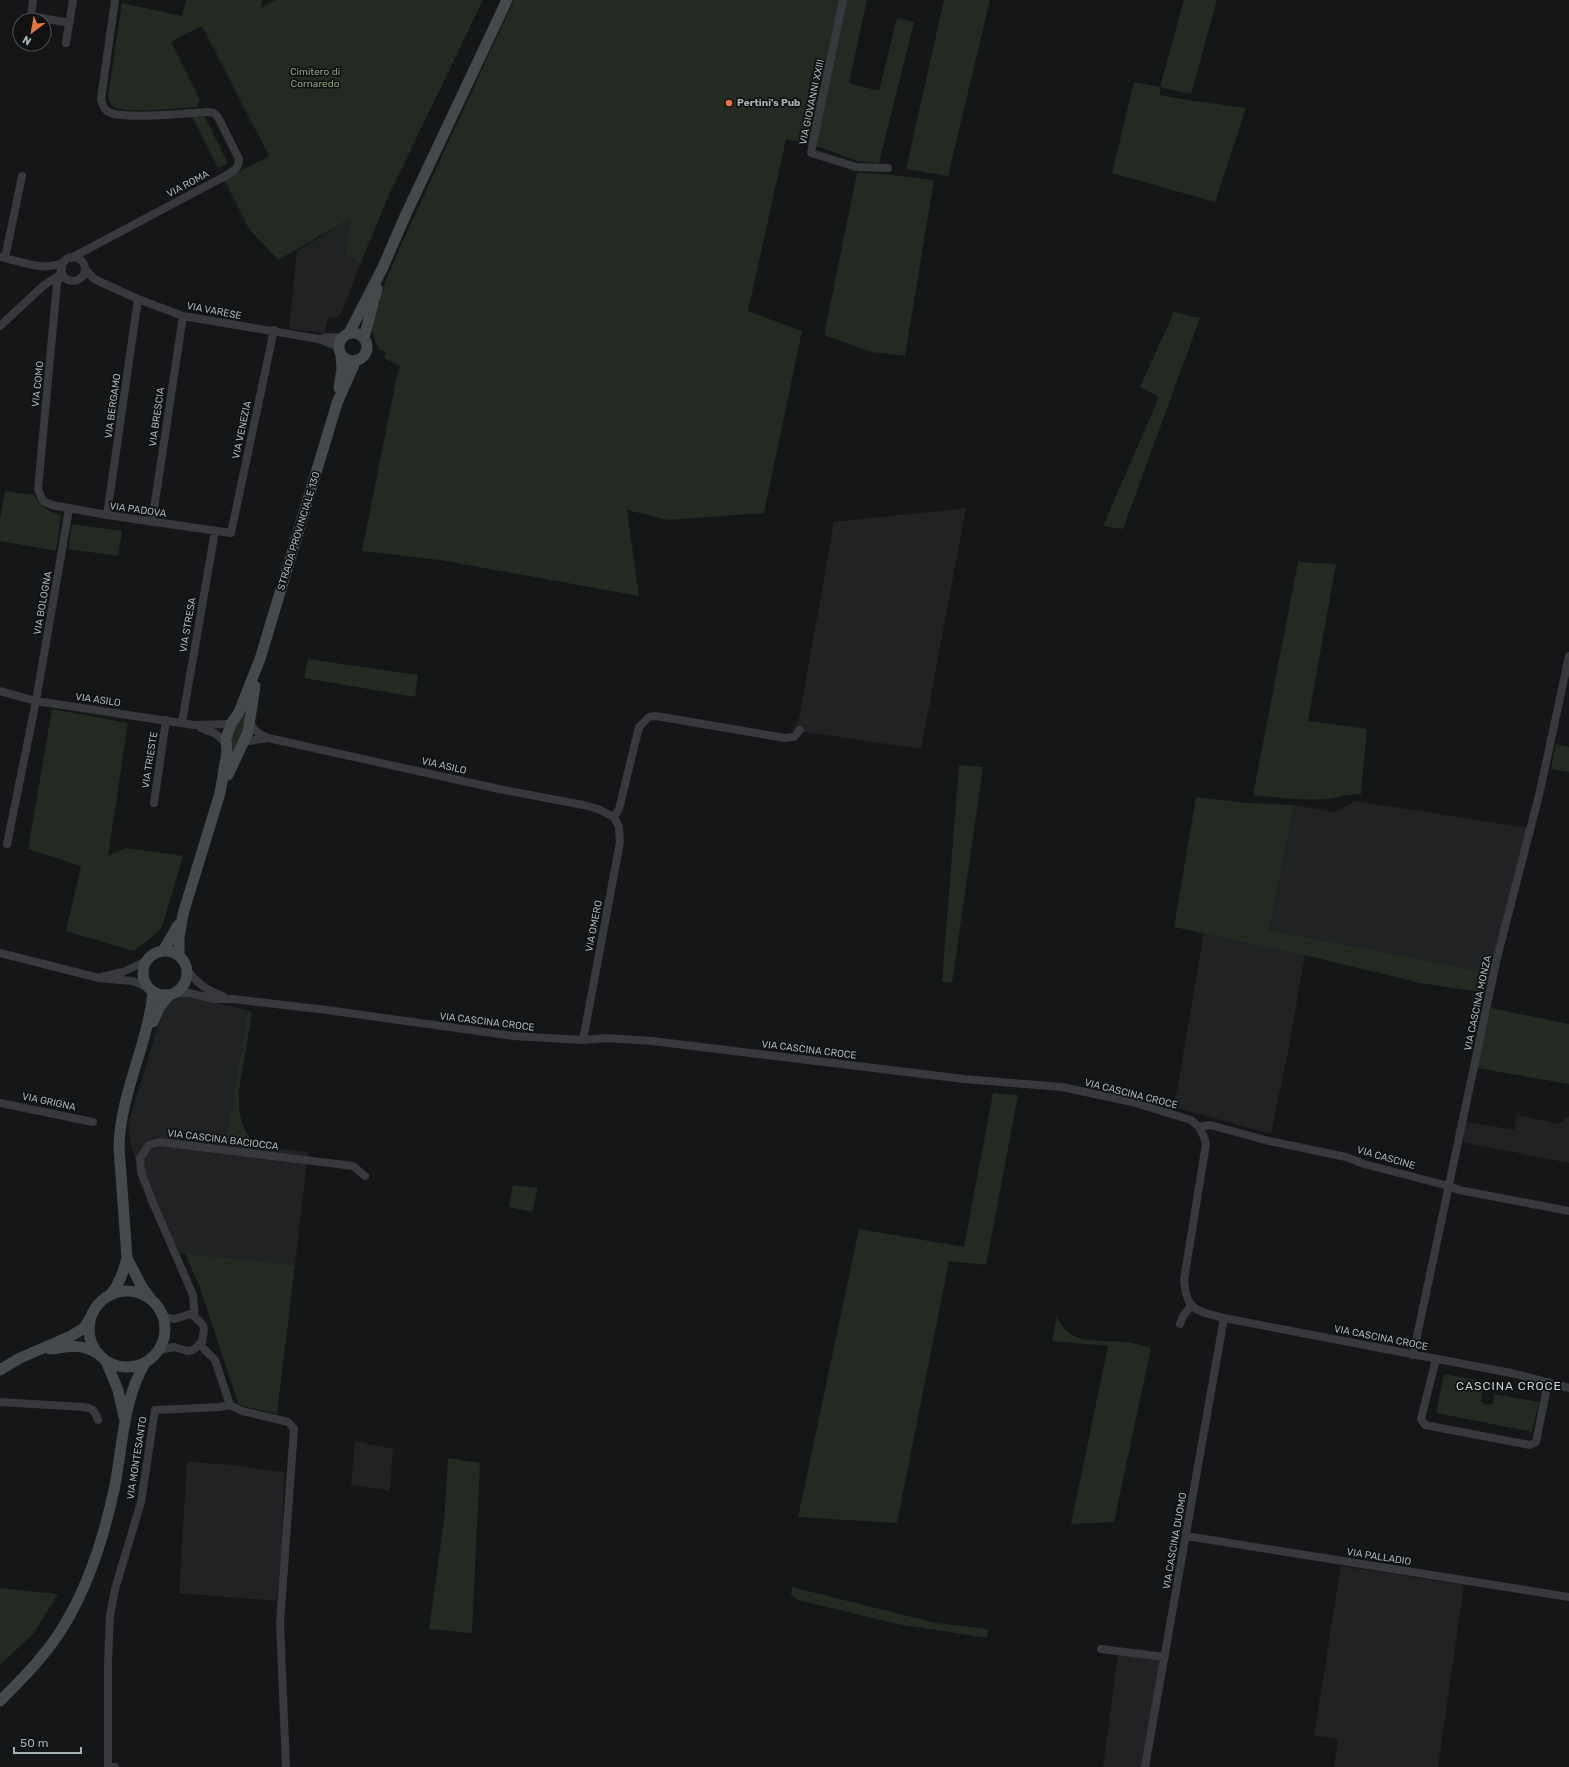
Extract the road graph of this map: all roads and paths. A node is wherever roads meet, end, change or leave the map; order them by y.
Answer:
1 (33, 0) edge
2 (72, 0) edge
3 (115, 0) edge
4 (507, 0) edge
5 (843, 0) edge
6 (69, 23) junction
7 (66, 43) dead end
8 (888, 168) dead end
9 (22, 176) dead end
10 (92, 245) junction
11 (3, 257) edge
12 (66, 262) junction
13 (40, 266) junction
14 (85, 267) junction
15 (383, 267) junction
16 (62, 277) junction
17 (76, 281) junction
18 (43, 286) junction
19 (109, 286) junction
20 (36, 292) junction
21 (56, 297) junction
22 (138, 299) junction
23 (183, 316) junction
24 (0, 326) edge
25 (274, 330) junction
26 (364, 338) junction
27 (343, 343) junction
28 (356, 360) junction
29 (337, 403) junction
30 (43, 501) joint
31 (69, 509) junction
32 (107, 515) junction
33 (152, 522) junction
34 (215, 531) junction
35 (231, 533) joint
36 (1569, 656) edge
37 (260, 659) junction
38 (0, 691) edge
39 (36, 701) junction
40 (166, 720) junction
41 (182, 722) junction
42 (249, 723) junction
43 (231, 724) junction
44 (194, 725) junction
45 (800, 730) dead end
46 (268, 738) junction
47 (243, 742) junction
48 (226, 743) junction
49 (220, 793) junction
50 (154, 803) dead end
51 (614, 817) junction
52 (7, 844) dead end
53 (183, 914) junction
54 (163, 951) junction
55 (0, 953) edge
56 (179, 956) junction
57 (146, 961) junction
58 (187, 970) junction
59 (99, 978) junction
60 (150, 989) junction
61 (172, 994) junction
62 (229, 999) junction
63 (145, 1038) junction
64 (583, 1040) junction
65 (0, 1103) edge
66 (93, 1122) dead end
67 (1199, 1127) junction
68 (365, 1176) dead end
69 (1449, 1186) junction
70 (1569, 1211) edge
71 (127, 1258) junction
72 (111, 1294) junction
73 (150, 1298) junction
74 (194, 1301) junction
75 (1191, 1306) junction
76 (186, 1315) junction
77 (91, 1317) junction
78 (164, 1317) junction
79 (195, 1317) junction
80 (1224, 1318) junction
81 (1180, 1324) dead end
82 (200, 1345) junction
83 (159, 1350) junction
84 (31, 1353) junction
85 (98, 1353) junction
86 (1413, 1355) junction
87 (1436, 1359) junction
88 (106, 1360) junction
89 (145, 1363) junction
90 (0, 1370) edge
91 (1548, 1382) junction
92 (1569, 1388) edge
93 (0, 1402) edge
94 (230, 1405) junction
95 (124, 1419) junction
96 (98, 1420) dead end
97 (1186, 1536) junction
98 (1569, 1597) edge
99 (1101, 1649) dead end
100 (1164, 1657) junction
101 (0, 1701) edge
102 (114, 1767) edge
103 (286, 1767) edge
104 (1145, 1767) edge

1 - 6 street
2 - 6 street
3 - 10 street, VIA ROMA
4 - 15 street
5 - 8 street, VIA GIOVANNI XXIII
6 - 7 street
9 - 11 street
10 - 12 street, VIA ROMA
10 - 14 street
11 - 13 street, VIA ROMA
12 - 13 street, VIA ROMA
12 - 14 street
12 - 16 street, VIA COMO
13 - 18 street
14 - 17 street
14 - 19 street, VIA VARESE
15 - 26 street
15 - 27 street
16 - 17 street
16 - 18 street
16 - 21 street, VIA COMO
17 - 19 street, VIA VARESE
18 - 20 street
19 - 22 street, VIA VARESE
20 - 21 street
20 - 24 street
21 - 30 street, VIA COMO
22 - 23 street, VIA VARESE
22 - 32 street, VIA BERGAMO
23 - 25 street, VIA VARESE
23 - 33 street, VIA BRESCIA
25 - 27 street, VIA VARESE
25 - 35 street, VIA VENEZIA
26 - 27 street
26 - 28 street
27 - 28 street
27 - 29 street, STRADA PROVINCIALE 130
28 - 29 street, STRADA PROVINCIALE 130
29 - 37 street, STRADA PROVINCIALE 130
30 - 31 street, VIA PADOVA
31 - 32 street, VIA PADOVA
31 - 39 street, VIA BOLOGNA
32 - 33 street, VIA PADOVA
33 - 34 street, VIA PADOVA
34 - 35 street, VIA PADOVA
34 - 41 street, VIA STRESA
36 - 69 street, VIA CASCINA MONZA
37 - 42 street, STRADA PROVINCIALE 130
37 - 43 street, STRADA PROVINCIALE 130
38 - 39 street, VIA ASILO
39 - 40 street, VIA ASILO
39 - 52 street, VIA BOLOGNA
40 - 41 street, VIA ASILO
40 - 50 street, VIA TRIESTE
41 - 44 street, VIA ASILO
42 - 46 street, VIA ASILO
42 - 47 street, STRADA PROVINCIALE 130
43 - 44 street, VIA ASILO
43 - 48 street, STRADA PROVINCIALE 130
44 - 48 street, VIA ASILO
45 - 51 street
46 - 47 street, VIA ASILO
46 - 51 street, VIA ASILO
47 - 49 street, STRADA PROVINCIALE 130
48 - 49 street, STRADA PROVINCIALE 130
49 - 53 street, STRADA PROVINCIALE 130
51 - 64 street, VIA OMERO
53 - 54 street, STRADA PROVINCIALE 130
53 - 56 street, STRADA PROVINCIALE 130
54 - 56 street
54 - 57 street
55 - 59 street
56 - 58 street
57 - 59 street
57 - 60 street
58 - 61 street
58 - 62 street, VIA CASCINA CROCE
59 - 60 street
60 - 61 street
60 - 63 street
61 - 62 street, VIA CASCINA CROCE
61 - 63 street
62 - 64 street, VIA CASCINA CROCE
63 - 71 street
64 - 67 street, VIA CASCINA CROCE
65 - 66 street, VIA GRIGNA
67 - 69 street, VIA CASCINE
67 - 75 street
68 - 74 street, VIA CASCINA BACIOCCA
69 - 70 street, VIA CASCINE
69 - 86 street, VIA CASCINA MONZA
71 - 72 street
71 - 73 street
72 - 73 street
72 - 77 street
73 - 78 street
74 - 76 street
74 - 79 street, VIA CASCINA BACIOCCA
75 - 80 street, VIA CASCINA CROCE
75 - 81 street
76 - 78 street
76 - 79 street
77 - 84 street
77 - 85 street
78 - 83 street
79 - 82 street, VIA CASCINA BACIOCCA
80 - 86 street, VIA CASCINA CROCE
80 - 97 street, VIA CASCINA DUOMO
82 - 83 street
82 - 94 street
83 - 89 street
84 - 85 street
84 - 90 street
85 - 88 street
86 - 87 street, VIA CASCINA CROCE
87 - 91 street, VIA CASCINA CROCE
87 - 91 street
88 - 89 street
88 - 95 street
89 - 95 street
91 - 92 street, VIA CASCINA CROCE
93 - 96 street
94 - 102 street, VIA MONTESANTO
94 - 103 street, VIA MONTESANTO
95 - 101 street
97 - 98 street, VIA PALLADIO
97 - 100 street, VIA CASCINA DUOMO
99 - 100 street
100 - 104 street, VIA CASCINA DUOMO

